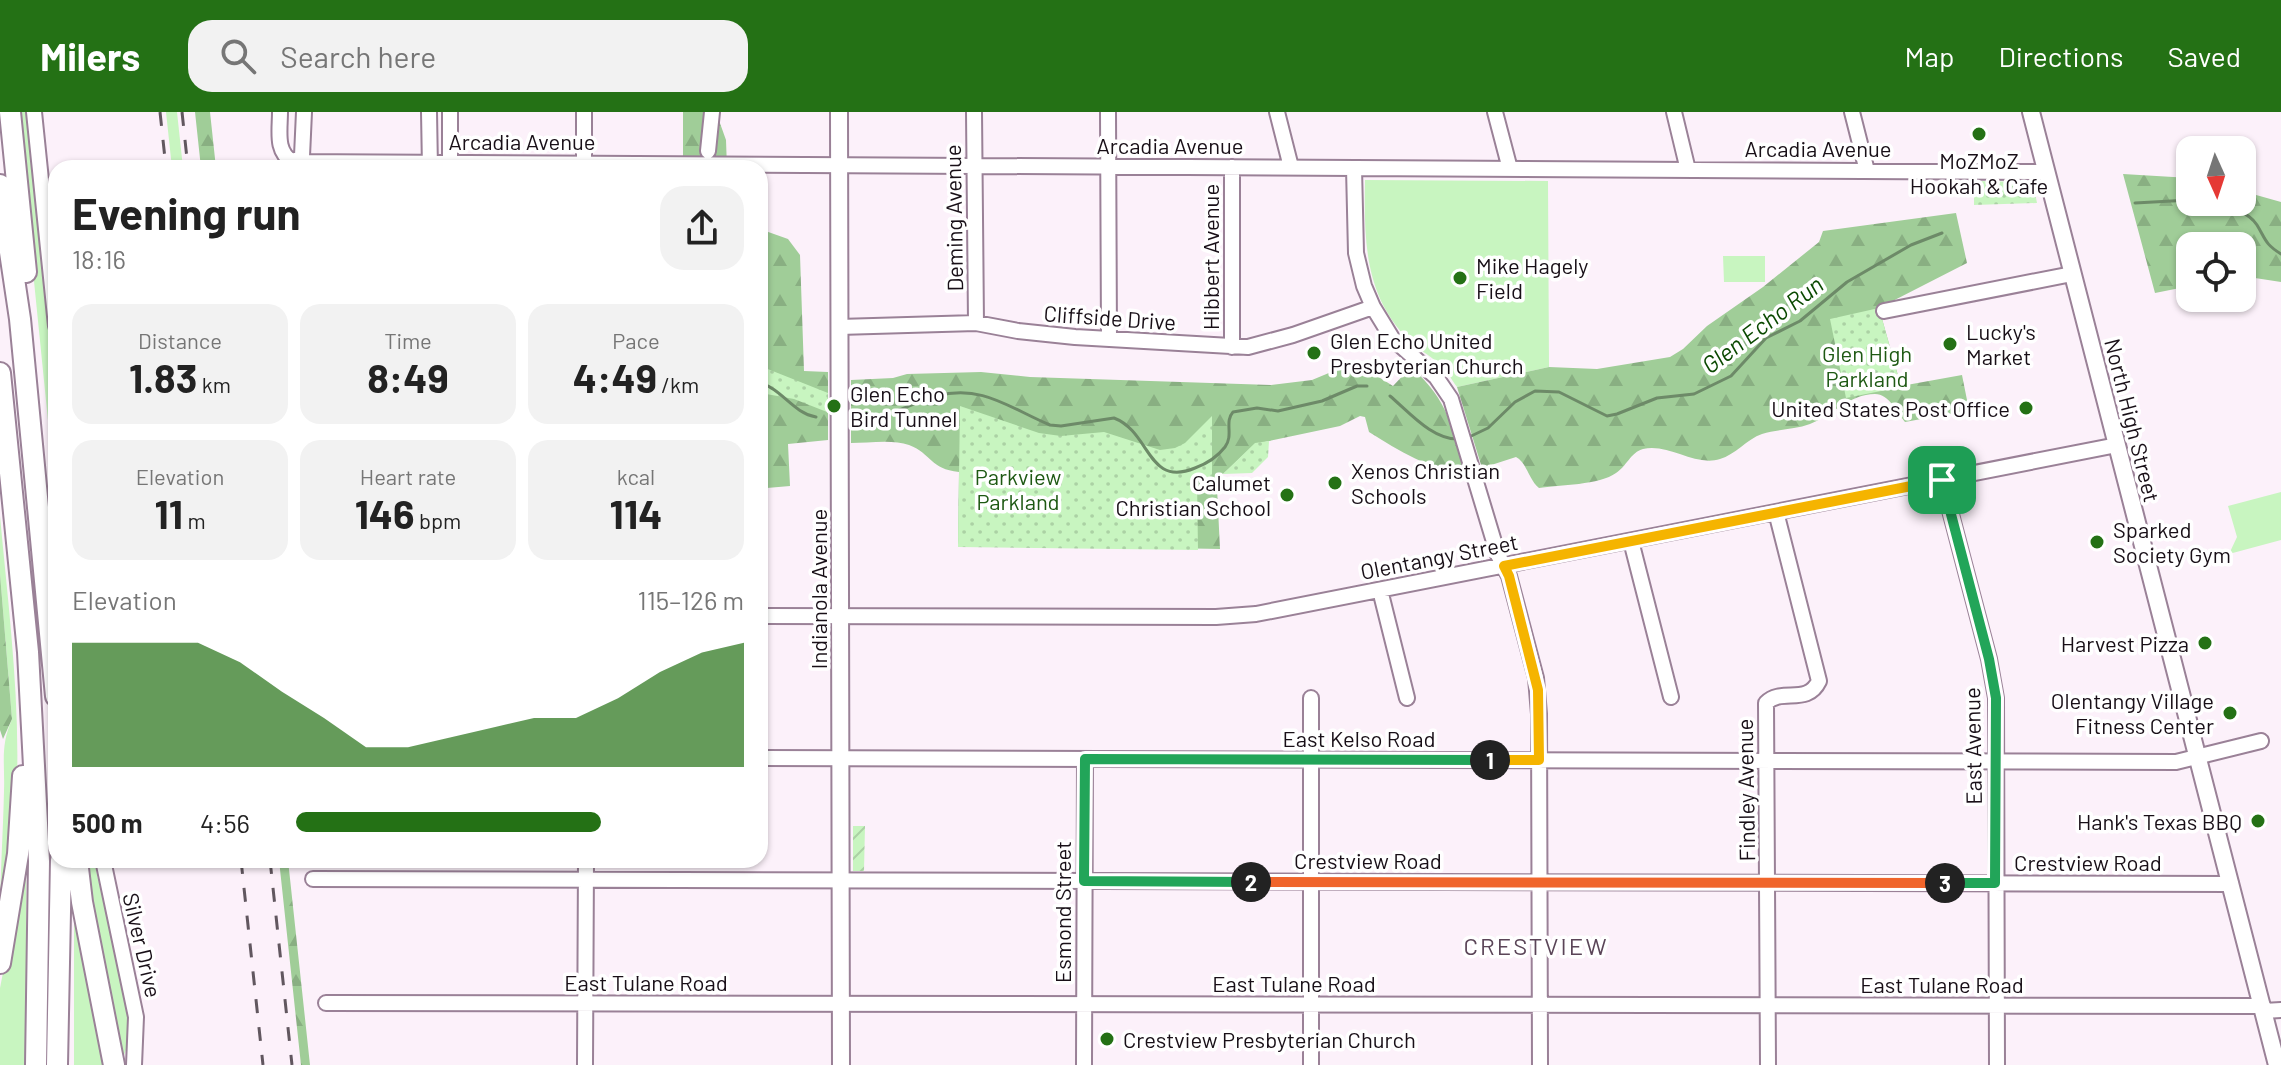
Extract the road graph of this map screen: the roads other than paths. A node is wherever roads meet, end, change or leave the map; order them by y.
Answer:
1 (10, 112) edge
2 (34, 112) edge
3 (280, 112) edge
4 (304, 112) edge
5 (429, 112) edge
6 (450, 112) edge
7 (584, 112) edge
8 (712, 112) edge
9 (839, 112) edge
10 (974, 112) edge
11 (1108, 112) edge
12 (1277, 112) edge
13 (1495, 112) edge
14 (1674, 112) edge
15 (1852, 112) edge
16 (2031, 112) edge
17 (708, 151) dead end
18 (288, 160) edge
19 (298, 160) edge
20 (430, 160) edge
21 (450, 160) edge
22 (584, 160) edge
23 (768, 164) edge
24 (839, 165) junction
25 (975, 165) junction
26 (1108, 166) junction
27 (1232, 167) junction
28 (1291, 167) junction
29 (1354, 168) junction
30 (1510, 169) junction
31 (1688, 170) junction
32 (1867, 171) junction
33 (2046, 172) junction
34 (0, 185) edge
35 (48, 248) edge
36 (2072, 274) junction
37 (1373, 307) junction
38 (1884, 311) dead end
39 (976, 323) junction
40 (839, 327) junction
41 (1109, 339) junction
42 (1232, 347) junction
43 (0, 373) edge
44 (29, 412) junction
45 (2117, 445) junction
46 (1942, 480) junction
47 (1776, 512) junction
48 (1631, 541) junction
49 (1504, 566) junction
50 (1380, 590) junction
51 (48, 612) edge
52 (768, 616) edge
53 (840, 616) junction
54 (28, 652) junction
55 (1671, 697) dead end
56 (1311, 698) dead end
57 (1407, 698) dead end
58 (2261, 741) dead end
59 (768, 758) edge
60 (841, 758) junction
61 (2197, 758) junction
62 (1085, 759) junction
63 (1311, 760) junction
64 (1539, 760) junction
65 (1767, 761) junction
66 (1995, 761) junction
67 (61, 868) edge
68 (78, 868) edge
69 (105, 868) edge
70 (586, 868) edge
71 (313, 879) dead end
72 (586, 880) junction
73 (841, 881) junction
74 (1084, 881) junction
75 (1311, 882) junction
76 (1540, 882) junction
77 (1768, 883) junction
78 (1995, 883) junction
79 (2231, 884) junction
80 (0, 963) edge
81 (326, 1003) dead end
82 (585, 1004) junction
83 (841, 1004) junction
84 (1084, 1005) junction
85 (1311, 1005) junction
86 (1540, 1006) junction
87 (1768, 1006) junction
88 (1996, 1006) junction
89 (2269, 1009) edge
90 (137, 1040) junction
91 (36, 1065) edge
92 (57, 1065) edge
93 (114, 1065) edge
94 (124, 1065) edge
95 (134, 1065) edge
96 (585, 1065) edge
97 (841, 1065) edge
98 (1084, 1065) edge
99 (1311, 1065) edge
100 (1540, 1065) edge
101 (1768, 1065) edge
102 (1997, 1065) edge
103 (2277, 1065) edge

1 - 44 highway
2 - 35 street
3 - 18 street
4 - 19 street
5 - 20 street
6 - 21 street
7 - 22 street
8 - 17 street
9 - 24 main road, Indianola Avenue
10 - 25 street, Deming Avenue
11 - 26 street
12 - 28 street
13 - 30 street
14 - 31 street
15 - 32 street
16 - 33 main road, North High Street
23 - 24 street, Arcadia Avenue
24 - 25 street, Arcadia Avenue
24 - 40 main road, Indianola Avenue
25 - 26 street, Arcadia Avenue
25 - 39 street, Deming Avenue
26 - 27 street, Arcadia Avenue
26 - 41 street
27 - 28 street, Arcadia Avenue
27 - 42 street, Hibbert Avenue
28 - 29 street, Arcadia Avenue
29 - 30 street, Arcadia Avenue
29 - 37 street
30 - 31 street, Arcadia Avenue
31 - 32 street, Arcadia Avenue
32 - 33 street, Arcadia Avenue
33 - 36 main road, North High Street
34 - 44 highway
36 - 38 street
36 - 45 main road, North High Street
37 - 42 street, Cliffside Drive
37 - 49 street
39 - 40 street, Cliffside Drive
39 - 41 street, Cliffside Drive
40 - 53 main road, Indianola Avenue
41 - 42 street, Cliffside Drive
43 - 54 highway
44 - 51 highway
45 - 46 street, Olentangy Street
45 - 61 main road, North High Street
46 - 47 street, Olentangy Street
46 - 66 street, East Avenue
47 - 48 street, Olentangy Street
47 - 65 street, Findley Avenue
48 - 49 street, Olentangy Street
48 - 55 street
49 - 50 street, Olentangy Street
49 - 64 street
50 - 53 street, Olentangy Street
50 - 57 street
52 - 53 street, Olentangy Street
53 - 60 main road, Indianola Avenue
54 - 80 highway
54 - 91 highway
56 - 63 street
58 - 61 street, East Kelso Road
59 - 60 street, East Kelso Road
60 - 62 street, East Kelso Road
60 - 73 main road, Indianola Avenue
61 - 66 street, East Kelso Road
61 - 79 main road, North High Street
62 - 63 street, East Kelso Road
62 - 74 street, Esmond Street
63 - 64 street, East Kelso Road
63 - 75 street
64 - 65 street, East Kelso Road
64 - 76 street
65 - 66 street, East Kelso Road
65 - 77 street, Findley Avenue
66 - 78 street, East Avenue
67 - 92 highway
68 - 93 highway
69 - 90 street, Silver Drive
70 - 72 street
71 - 72 street, Crestview Road
72 - 73 street, Crestview Road
72 - 82 street
73 - 74 street, Crestview Road
73 - 83 main road, Indianola Avenue
74 - 75 street, Crestview Road
74 - 84 street, Esmond Street
75 - 76 street, Crestview Road
75 - 85 street
76 - 77 street, Crestview Road
76 - 86 street
77 - 78 street, Crestview Road
77 - 87 street, Findley Avenue
78 - 79 street, Crestview Road
78 - 88 street, East Avenue
79 - 89 main road, North High Street
81 - 82 street, East Tulane Road
82 - 83 street, East Tulane Road
82 - 96 street
83 - 84 street, East Tulane Road
83 - 97 main road, Indianola Avenue
84 - 85 street, East Tulane Road
84 - 98 street, Esmond Street
85 - 86 street, East Tulane Road
85 - 99 street
86 - 87 street, East Tulane Road
86 - 100 street
87 - 88 street, East Tulane Road
87 - 101 street, Findley Avenue
88 - 89 street, East Tulane Road
88 - 102 street, East Avenue
89 - 103 main road, North High Street
90 - 94 street
90 - 95 street, Silver Drive

